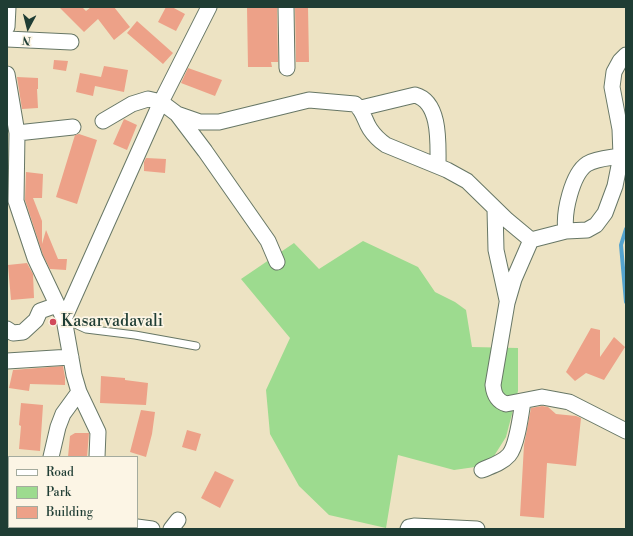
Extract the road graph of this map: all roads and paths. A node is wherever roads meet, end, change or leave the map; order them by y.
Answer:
1 (8, 7) edge
2 (209, 7) edge
3 (286, 7) edge
4 (7, 27) edge
5 (7, 39) edge
6 (71, 42) dead end
7 (626, 55) edge
8 (287, 68) dead end
9 (7, 74) edge
10 (161, 102) junction
11 (361, 108) junction
12 (177, 114) junction
13 (103, 121) dead end
14 (73, 127) dead end
15 (17, 133) junction
16 (621, 156) junction
17 (438, 166) junction
18 (495, 209) junction
19 (566, 231) junction
20 (531, 240) junction
21 (277, 262) dead end
22 (507, 303) junction
23 (58, 305) junction
24 (64, 319) junction
25 (7, 329) edge
26 (196, 346) dead end
27 (71, 358) junction
28 (7, 361) edge
29 (79, 392) junction
30 (523, 401) junction
31 (626, 431) edge
32 (51, 456) edge
33 (97, 456) edge
34 (482, 470) dead end
35 (138, 527) edge
36 (152, 529) edge
37 (408, 529) edge
38 (476, 529) edge

1 - 4 street
2 - 10 street
3 - 8 street
5 - 6 street
7 - 16 street
9 - 15 street
10 - 12 street
10 - 13 street
10 - 24 street
11 - 12 street
11 - 17 street
11 - 17 street
12 - 21 street
14 - 15 street
15 - 23 street
16 - 19 street
16 - 19 street
17 - 18 street
18 - 20 street
18 - 22 street
19 - 20 street
20 - 22 street
22 - 30 street
23 - 24 street
23 - 25 street
24 - 26 lane
24 - 27 street
27 - 28 street
27 - 29 street
29 - 32 street
29 - 33 street
30 - 31 street
30 - 34 street
35 - 36 street
37 - 38 street

